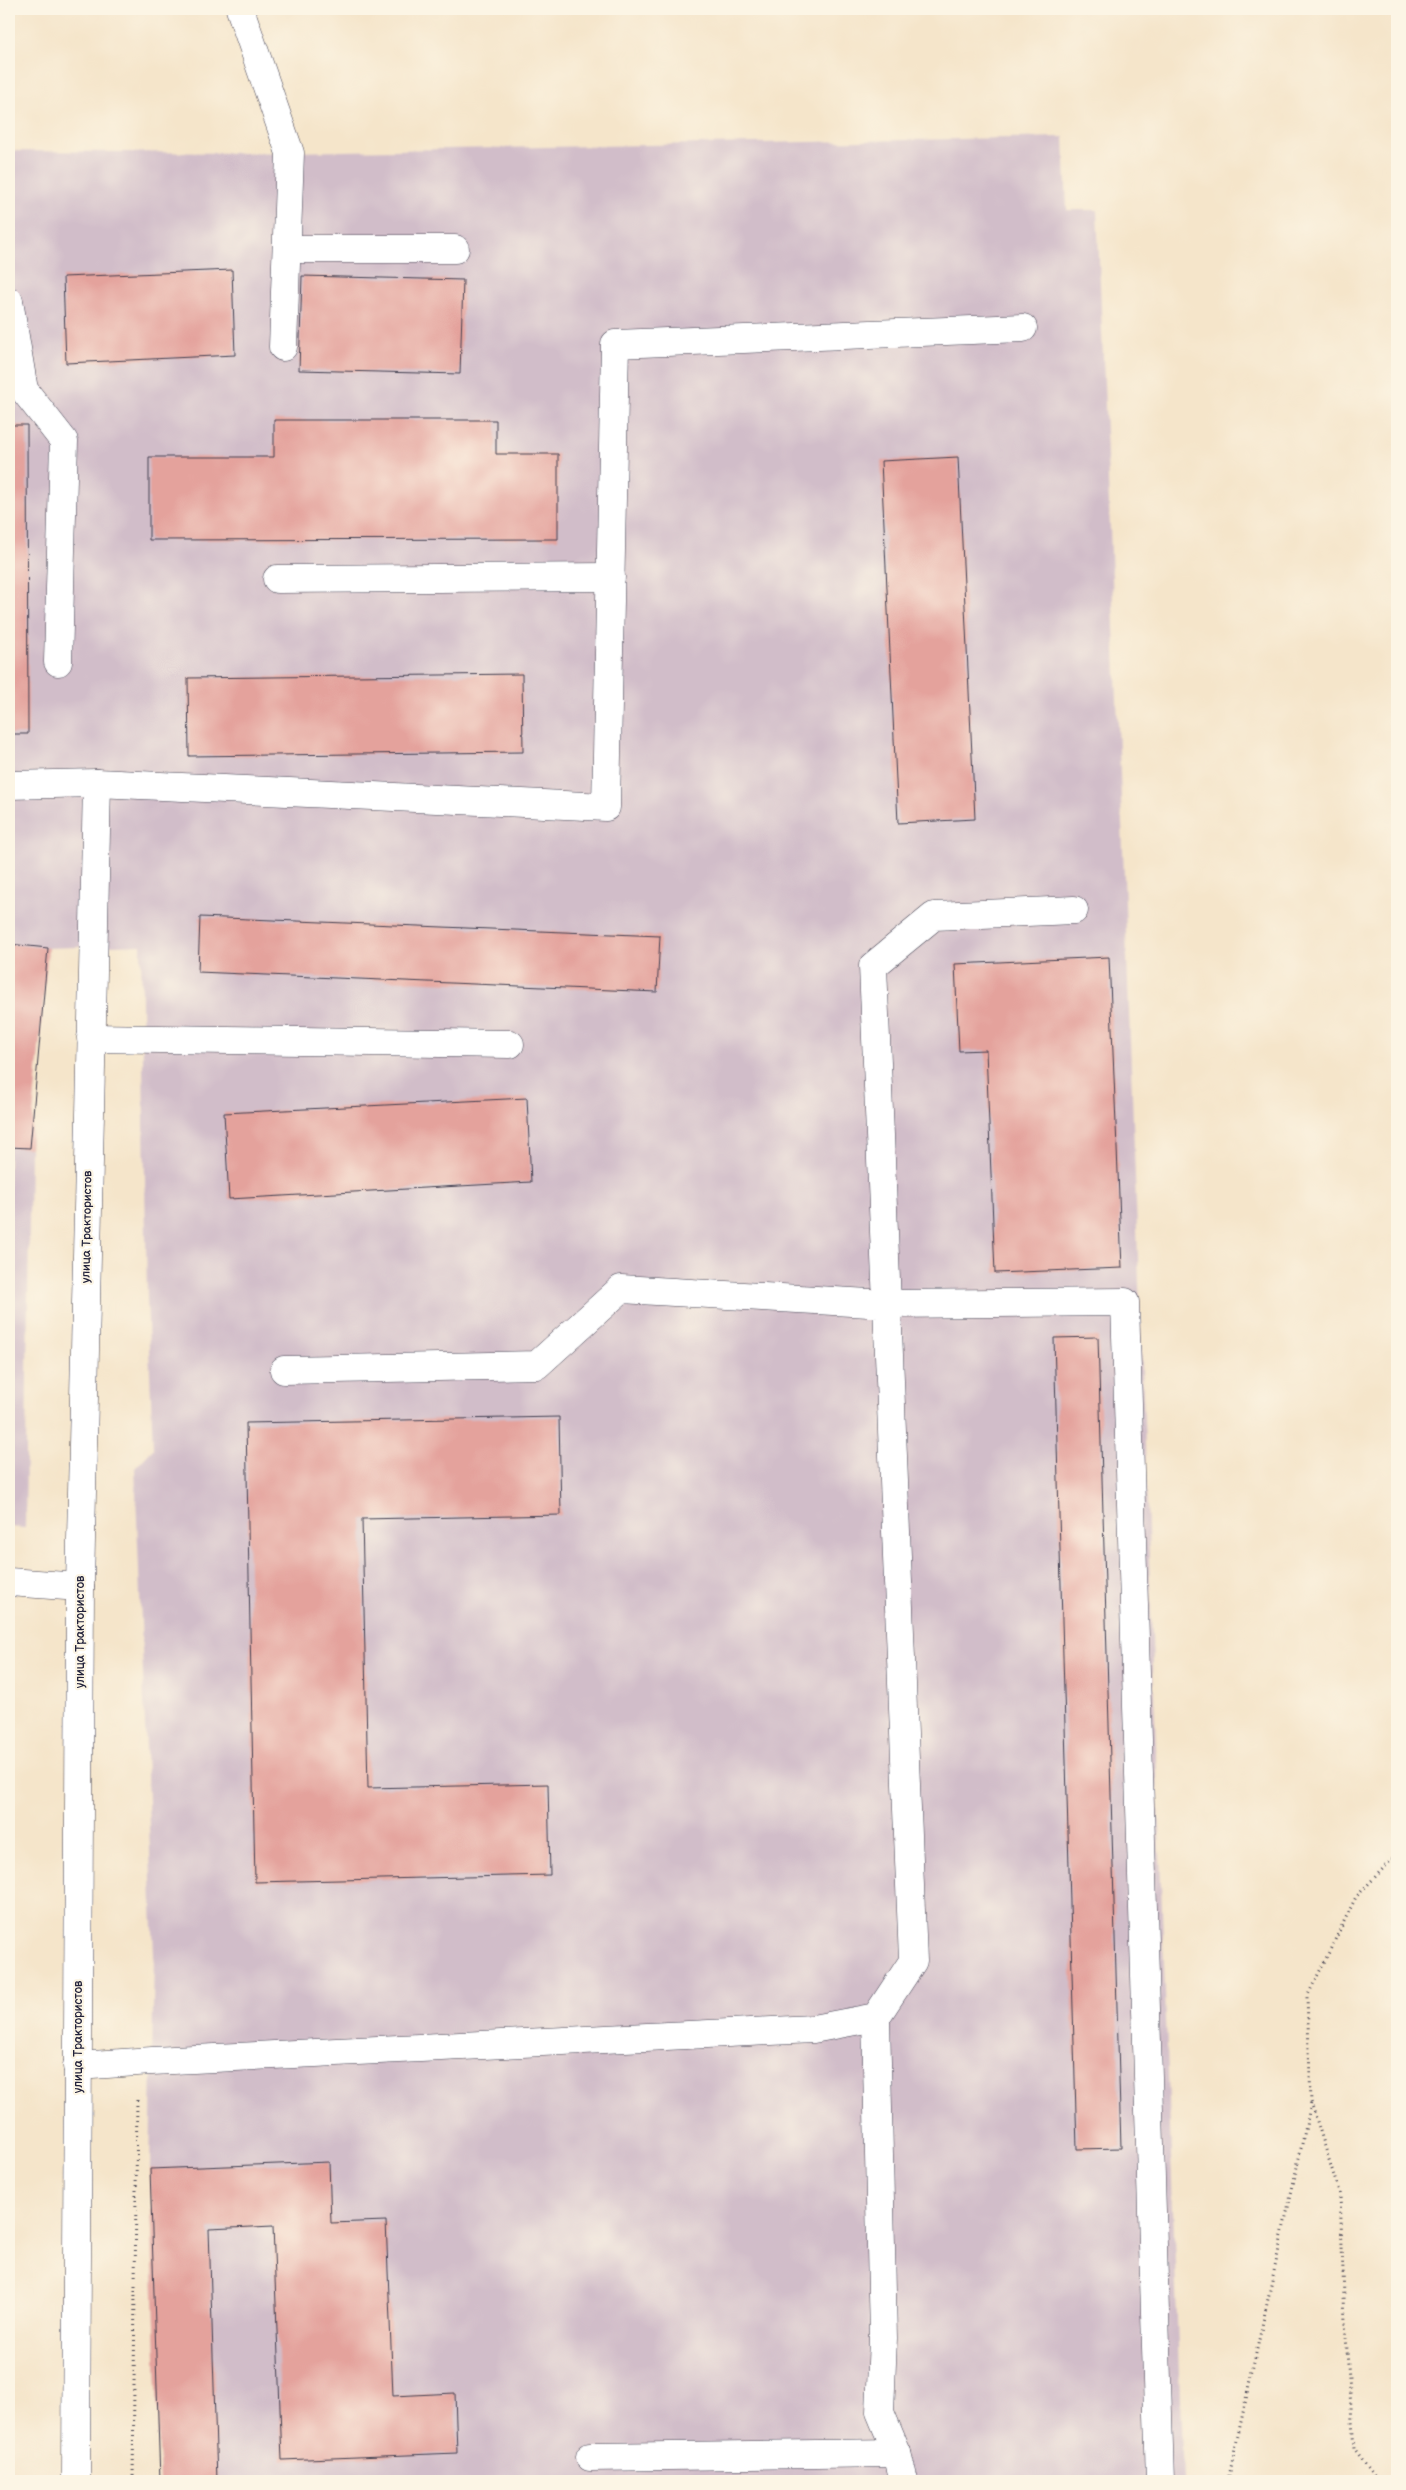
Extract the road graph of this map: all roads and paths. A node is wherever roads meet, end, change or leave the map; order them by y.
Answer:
1 (240, 9) edge
2 (287, 249) junction
3 (455, 249) dead end
4 (9, 301) edge
5 (1024, 328) dead end
6 (283, 347) dead end
7 (16, 391) edge
8 (610, 577) junction
9 (276, 579) dead end
10 (58, 662) dead end
11 (97, 783) junction
12 (9, 785) edge
13 (1074, 910) dead end
14 (91, 1038) junction
15 (510, 1044) dead end
16 (887, 1304) junction
17 (284, 1370) dead end
18 (9, 1582) edge
19 (80, 1587) junction
20 (1397, 1854) edge
21 (876, 2017) junction
22 (137, 2062) junction
23 (78, 2066) junction
24 (1311, 2102) junction
25 (897, 2452) junction
26 (590, 2457) dead end
27 (1397, 2480) edge
28 (76, 2481) edge
29 (133, 2481) edge
30 (904, 2481) edge
31 (1160, 2481) edge
32 (1228, 2481) edge
33 (1377, 2481) edge
34 (1384, 2481) edge

1 - 2 street
2 - 3 street
2 - 6 street
4 - 7 street
5 - 8 street
7 - 10 street
8 - 9 street
8 - 11 street
11 - 12 street
11 - 14 street, улица Трактористов
13 - 16 street
14 - 15 street
14 - 19 street, улица Трактористов
16 - 17 street
16 - 21 street
16 - 31 street
18 - 19 street
19 - 23 street, улица Трактористов
20 - 24 path
21 - 22 street
21 - 25 street
22 - 23 street
22 - 29 path
23 - 28 street, улица Трактористов
24 - 32 path
24 - 33 path
25 - 26 street
25 - 30 street
27 - 34 path

